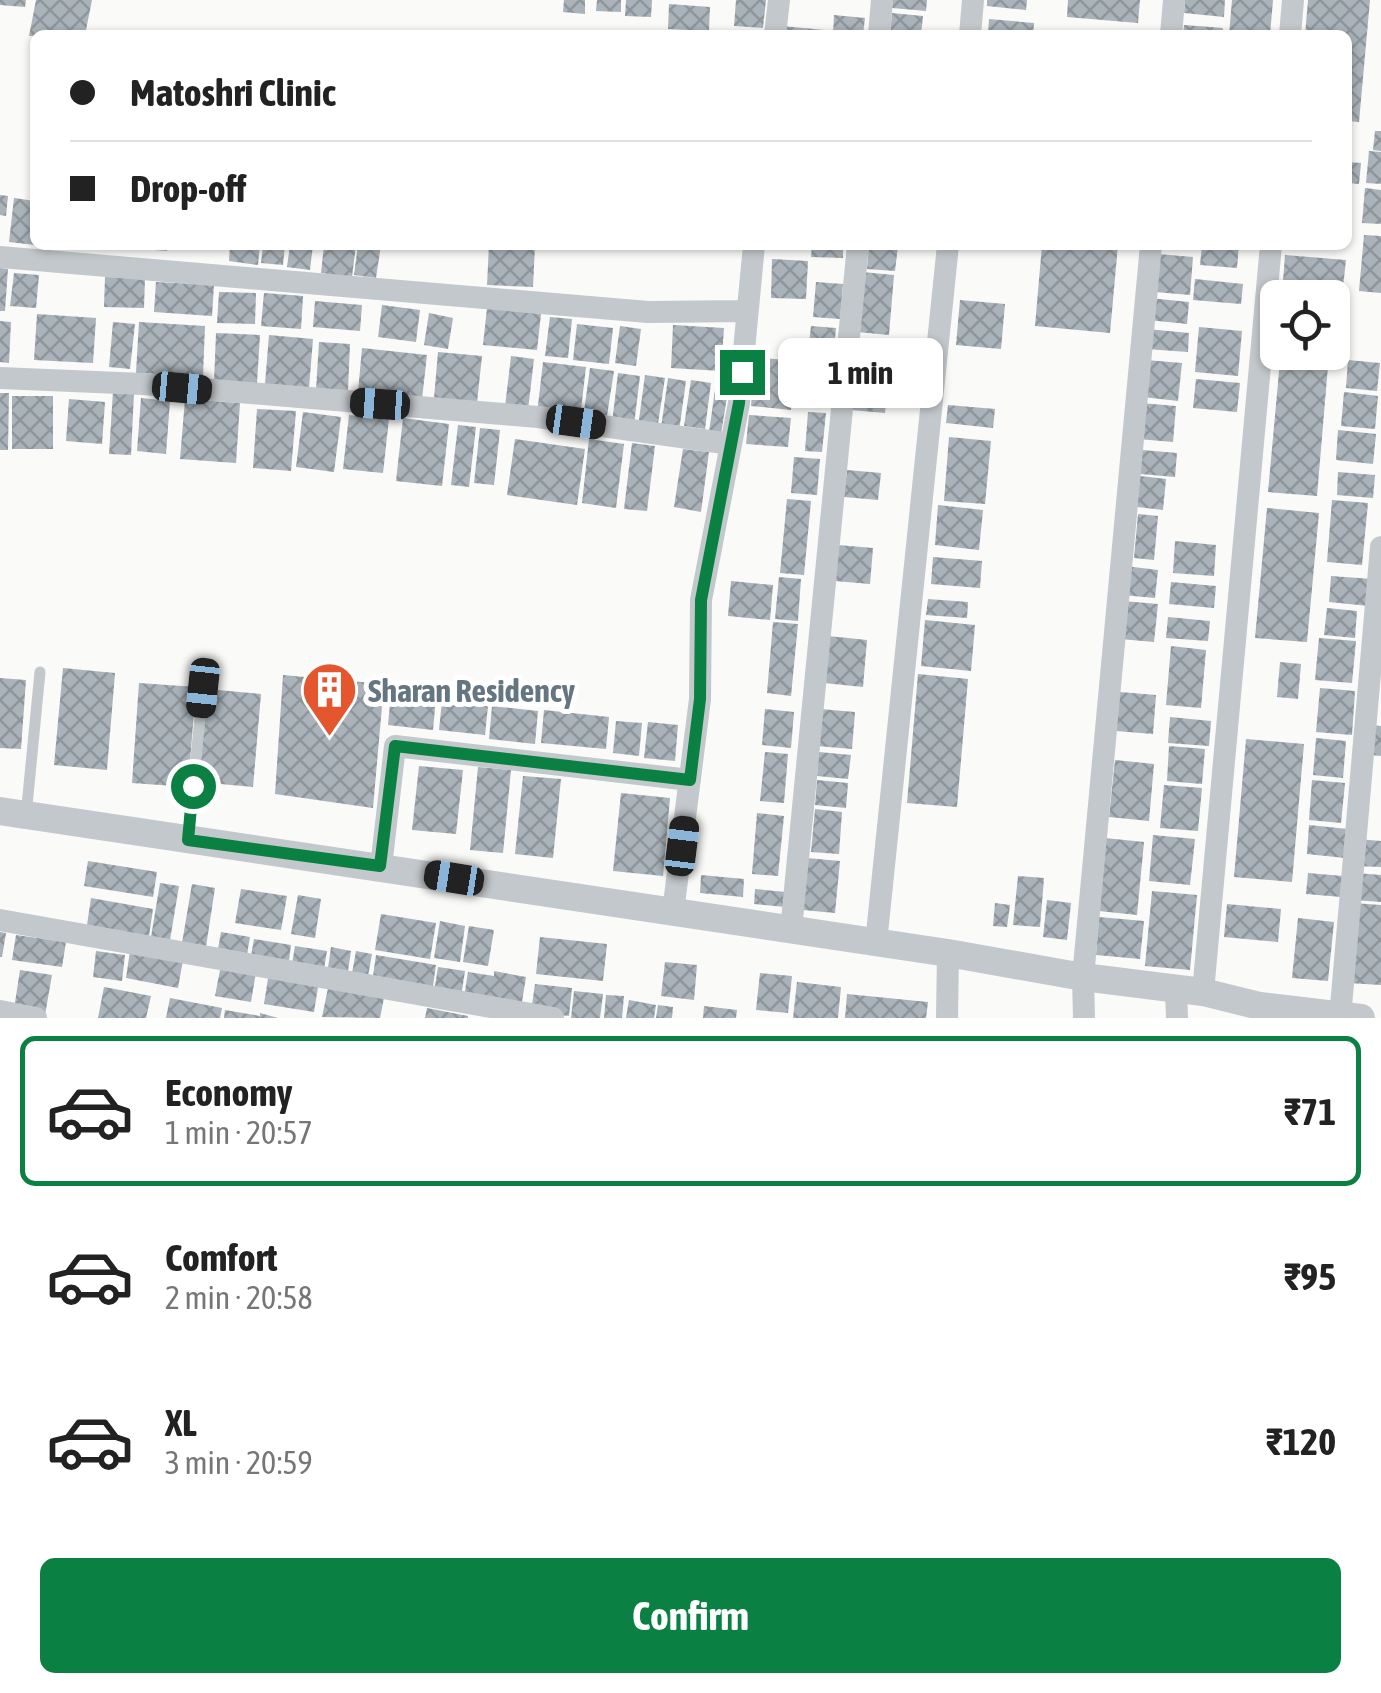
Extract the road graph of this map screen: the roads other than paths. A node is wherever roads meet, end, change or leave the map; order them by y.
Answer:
1 (779, 0) edge
2 (882, 0) edge
3 (973, 0) edge
4 (1174, 0) edge
5 (1293, 0) edge
6 (776, 30) edge
7 (879, 30) edge
8 (970, 30) edge
9 (1171, 30) edge
10 (1290, 30) edge
11 (753, 250) edge
12 (858, 250) edge
13 (947, 250) edge
14 (1151, 250) edge
15 (1269, 250) edge
16 (0, 257) edge
17 (747, 311) junction
18 (0, 378) edge
19 (731, 444) junction
20 (1381, 548) edge
21 (40, 672) dead end
22 (203, 688) dead end
23 (690, 780) junction
24 (13, 814) edge
25 (188, 840) junction
26 (380, 866) junction
27 (673, 912) junction
28 (0, 920) edge
29 (791, 930) junction
30 (876, 943) junction
31 (948, 953) junction
32 (1082, 977) junction
33 (1185, 1000) edge
34 (0, 1011) edge
35 (1261, 1012) edge
36 (1347, 1017) edge
37 (36, 1018) edge
38 (553, 1018) edge
39 (948, 1018) edge
40 (1084, 1018) edge

1 - 6 street
2 - 7 street
3 - 8 street
4 - 9 street
5 - 10 street
11 - 17 street
12 - 29 street
13 - 30 street
14 - 32 street
15 - 33 street
16 - 17 street
17 - 19 street
18 - 19 street
19 - 23 street
20 - 36 street
21 - 24 lane
22 - 25 lane
23 - 26 street
23 - 27 street
24 - 25 street
25 - 26 street
26 - 27 street
27 - 29 street
28 - 38 street
29 - 30 street
30 - 31 street
31 - 32 street
31 - 39 street
32 - 33 street
32 - 40 street
33 - 35 street
34 - 37 street
35 - 36 street

